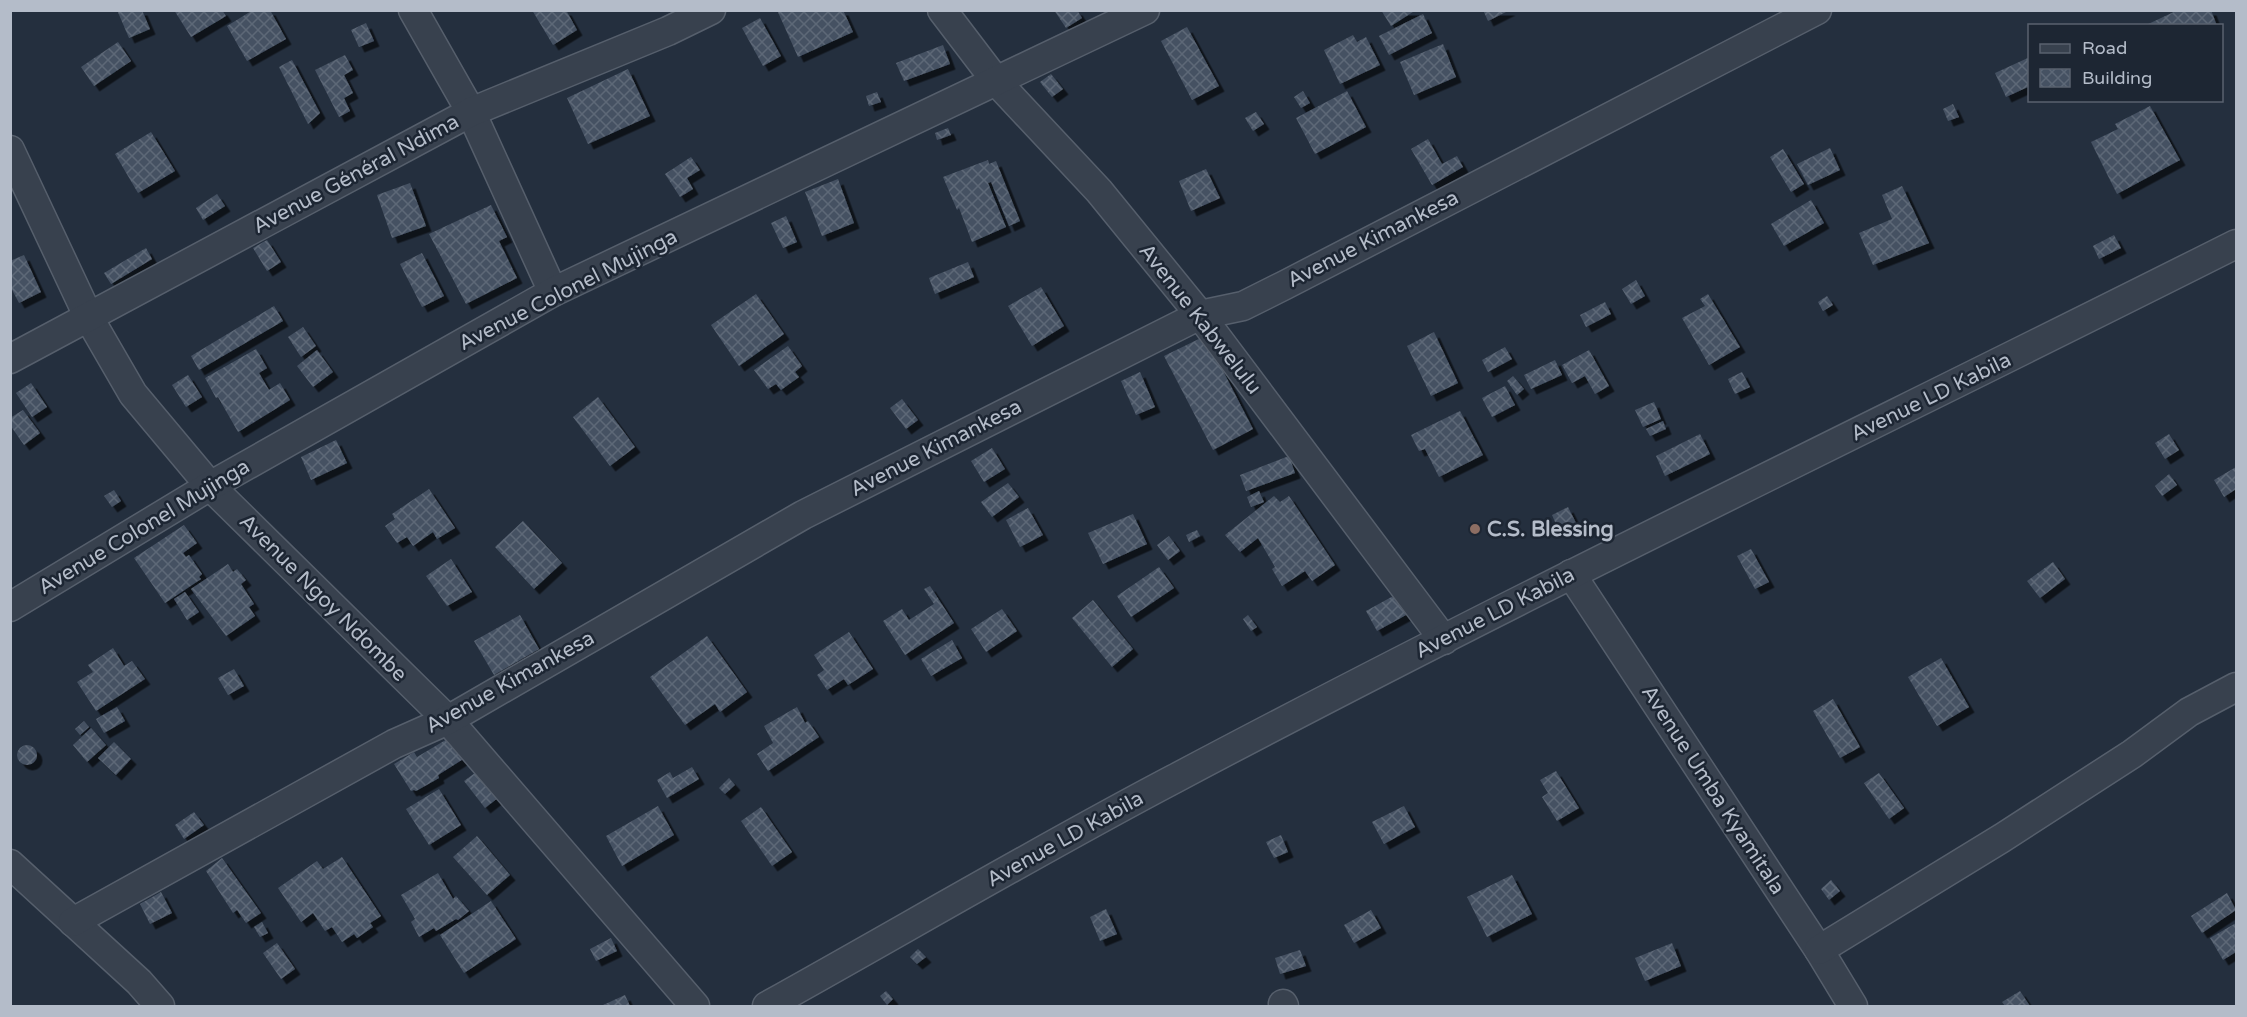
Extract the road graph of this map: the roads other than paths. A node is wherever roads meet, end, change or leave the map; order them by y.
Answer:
1 (413, 10) edge
2 (711, 10) edge
3 (942, 10) edge
4 (1145, 10) edge
5 (1817, 10) edge
6 (996, 81) junction
7 (471, 112) junction
8 (10, 150) edge
9 (2236, 244) edge
10 (553, 292) junction
11 (1200, 315) junction
12 (89, 318) junction
13 (10, 359) edge
14 (210, 486) junction
15 (1571, 574) junction
16 (10, 607) edge
17 (1444, 640) junction
18 (2236, 687) edge
19 (448, 720) junction
20 (10, 864) edge
21 (73, 922) junction
22 (1818, 950) junction
23 (160, 1006) edge
24 (695, 1006) edge
25 (767, 1006) edge
26 (1853, 1006) edge

1 - 7 street
2 - 7 street, Avenue Général Ndima
3 - 6 street, Avenue Kabwelulu
4 - 6 street, Avenue Colonel Mujinga
5 - 11 street, Avenue Kimankesa
6 - 10 street, Avenue Colonel Mujinga
6 - 11 street, Avenue Kabwelulu
7 - 10 street
7 - 12 street, Avenue Général Ndima
8 - 12 street, Avenue Ngoy Ndombe
9 - 15 street, Avenue LD Kabila
10 - 14 street, Avenue Colonel Mujinga
11 - 17 street, Avenue Kabwelulu
11 - 19 street, Avenue Kimankesa
12 - 13 street, Avenue Général Ndima
12 - 14 street, Avenue Ngoy Ndombe
14 - 16 street, Avenue Colonel Mujinga
14 - 19 street, Avenue Ngoy Ndombe
15 - 17 street, Avenue LD Kabila
15 - 22 street, Avenue Umba Kyamitala
17 - 25 street, Avenue LD Kabila
18 - 22 street
19 - 21 street, Avenue Kimankesa
19 - 24 street, Avenue Ngoy Ndombe
20 - 21 street
21 - 23 street
22 - 26 street, Avenue Umba Kyamitala

